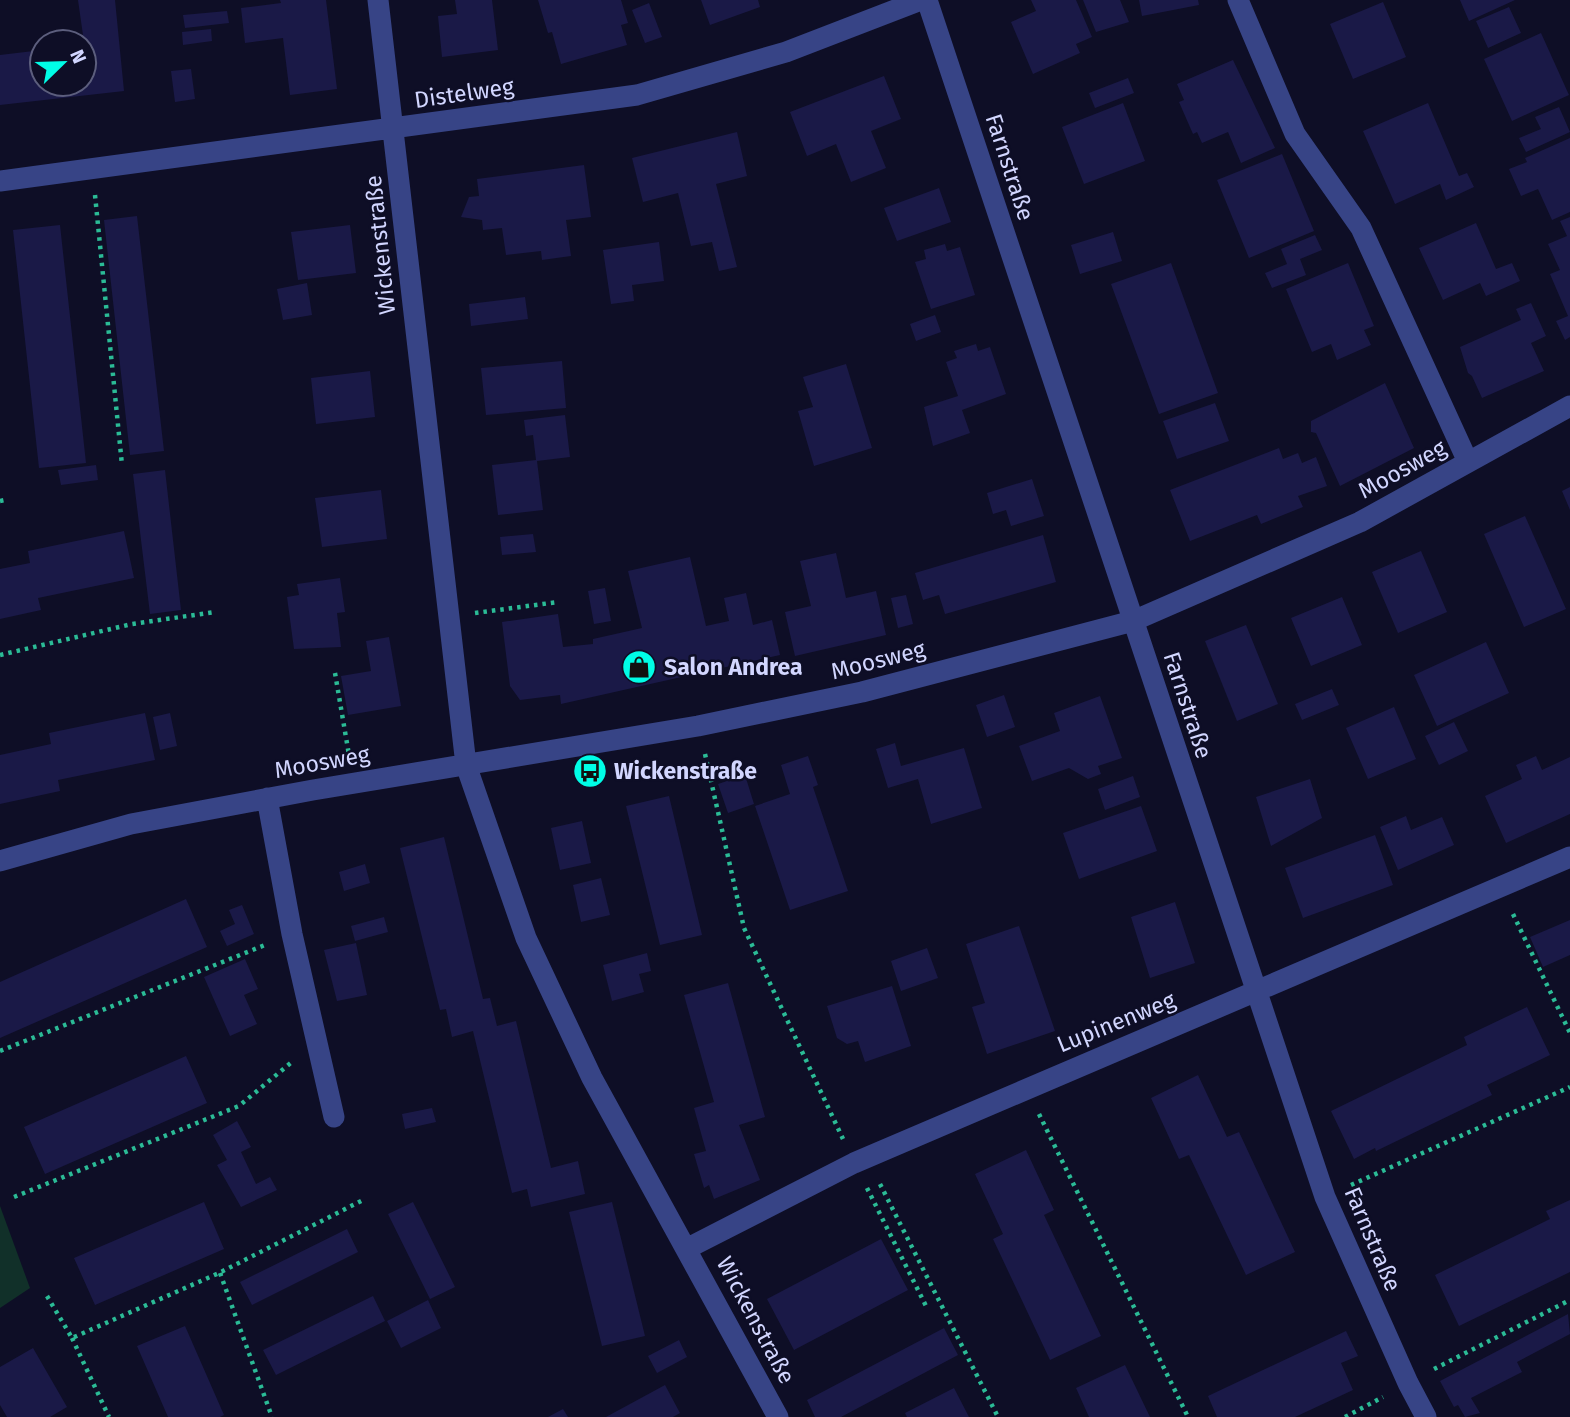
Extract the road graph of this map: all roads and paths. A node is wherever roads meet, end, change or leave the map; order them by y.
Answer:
1 (378, 0) edge
2 (921, 0) edge
3 (927, 0) edge
4 (1238, 0) edge
5 (394, 129) junction
6 (92, 166) junction
7 (0, 181) edge
8 (1570, 406) edge
9 (1468, 462) junction
10 (122, 465) dead end
11 (558, 602) dead end
12 (215, 612) dead end
13 (449, 617) junction
14 (1133, 621) junction
15 (0, 654) edge
16 (335, 673) dead end
17 (698, 726) junction
18 (466, 765) junction
19 (353, 783) junction
20 (267, 798) junction
21 (1570, 857) edge
22 (0, 861) edge
23 (1500, 888) junction
24 (292, 934) junction
25 (1256, 993) junction
26 (1570, 1033) edge
27 (316, 1043) junction
28 (0, 1051) edge
29 (1570, 1087) edge
30 (1027, 1088) junction
31 (334, 1117) dead end
32 (860, 1160) junction
33 (14, 1197) dead end
34 (1325, 1197) junction
35 (363, 1200) dead end
36 (688, 1248) junction
37 (219, 1273) junction
38 (47, 1296) dead end
39 (1570, 1300) edge
40 (927, 1308) dead end
41 (72, 1338) junction
42 (1408, 1383) junction
43 (777, 1416) edge
44 (109, 1417) edge
45 (272, 1417) edge
46 (998, 1417) edge
47 (1188, 1417) edge
48 (1345, 1417) edge
49 (1426, 1417) edge

1 - 5 street, Wickenstraße
2 - 5 street, Distelweg
3 - 14 street, Farnstraße
4 - 9 street, Moosweg
5 - 6 street, Distelweg
5 - 13 street, Wickenstraße
6 - 7 street, Distelweg
6 - 10 path
8 - 9 street, Moosweg
9 - 14 street, Moosweg
11 - 13 path
12 - 15 path
13 - 18 street, Wickenstraße
14 - 17 street, Moosweg
14 - 25 street, Farnstraße
16 - 19 path
17 - 18 street, Moosweg
17 - 32 path
18 - 19 street, Moosweg
18 - 36 street, Wickenstraße
19 - 20 street, Moosweg
20 - 22 street, Moosweg
20 - 24 street, Moosweg
21 - 23 street, Lupinenweg
23 - 25 street, Lupinenweg
23 - 26 path
24 - 27 street, Moosweg
24 - 28 path
25 - 30 street, Lupinenweg
25 - 34 street, Farnstraße
27 - 31 street, Moosweg
27 - 33 path
29 - 34 path
30 - 32 street, Lupinenweg
30 - 47 path
32 - 36 street, Lupinenweg
32 - 40 path
32 - 46 path
34 - 42 street, Farnstraße
35 - 37 path
36 - 43 street, Wickenstraße
37 - 41 path
37 - 45 path
38 - 41 path
39 - 42 path
41 - 44 path
42 - 48 path
42 - 49 street, Farnstraße

